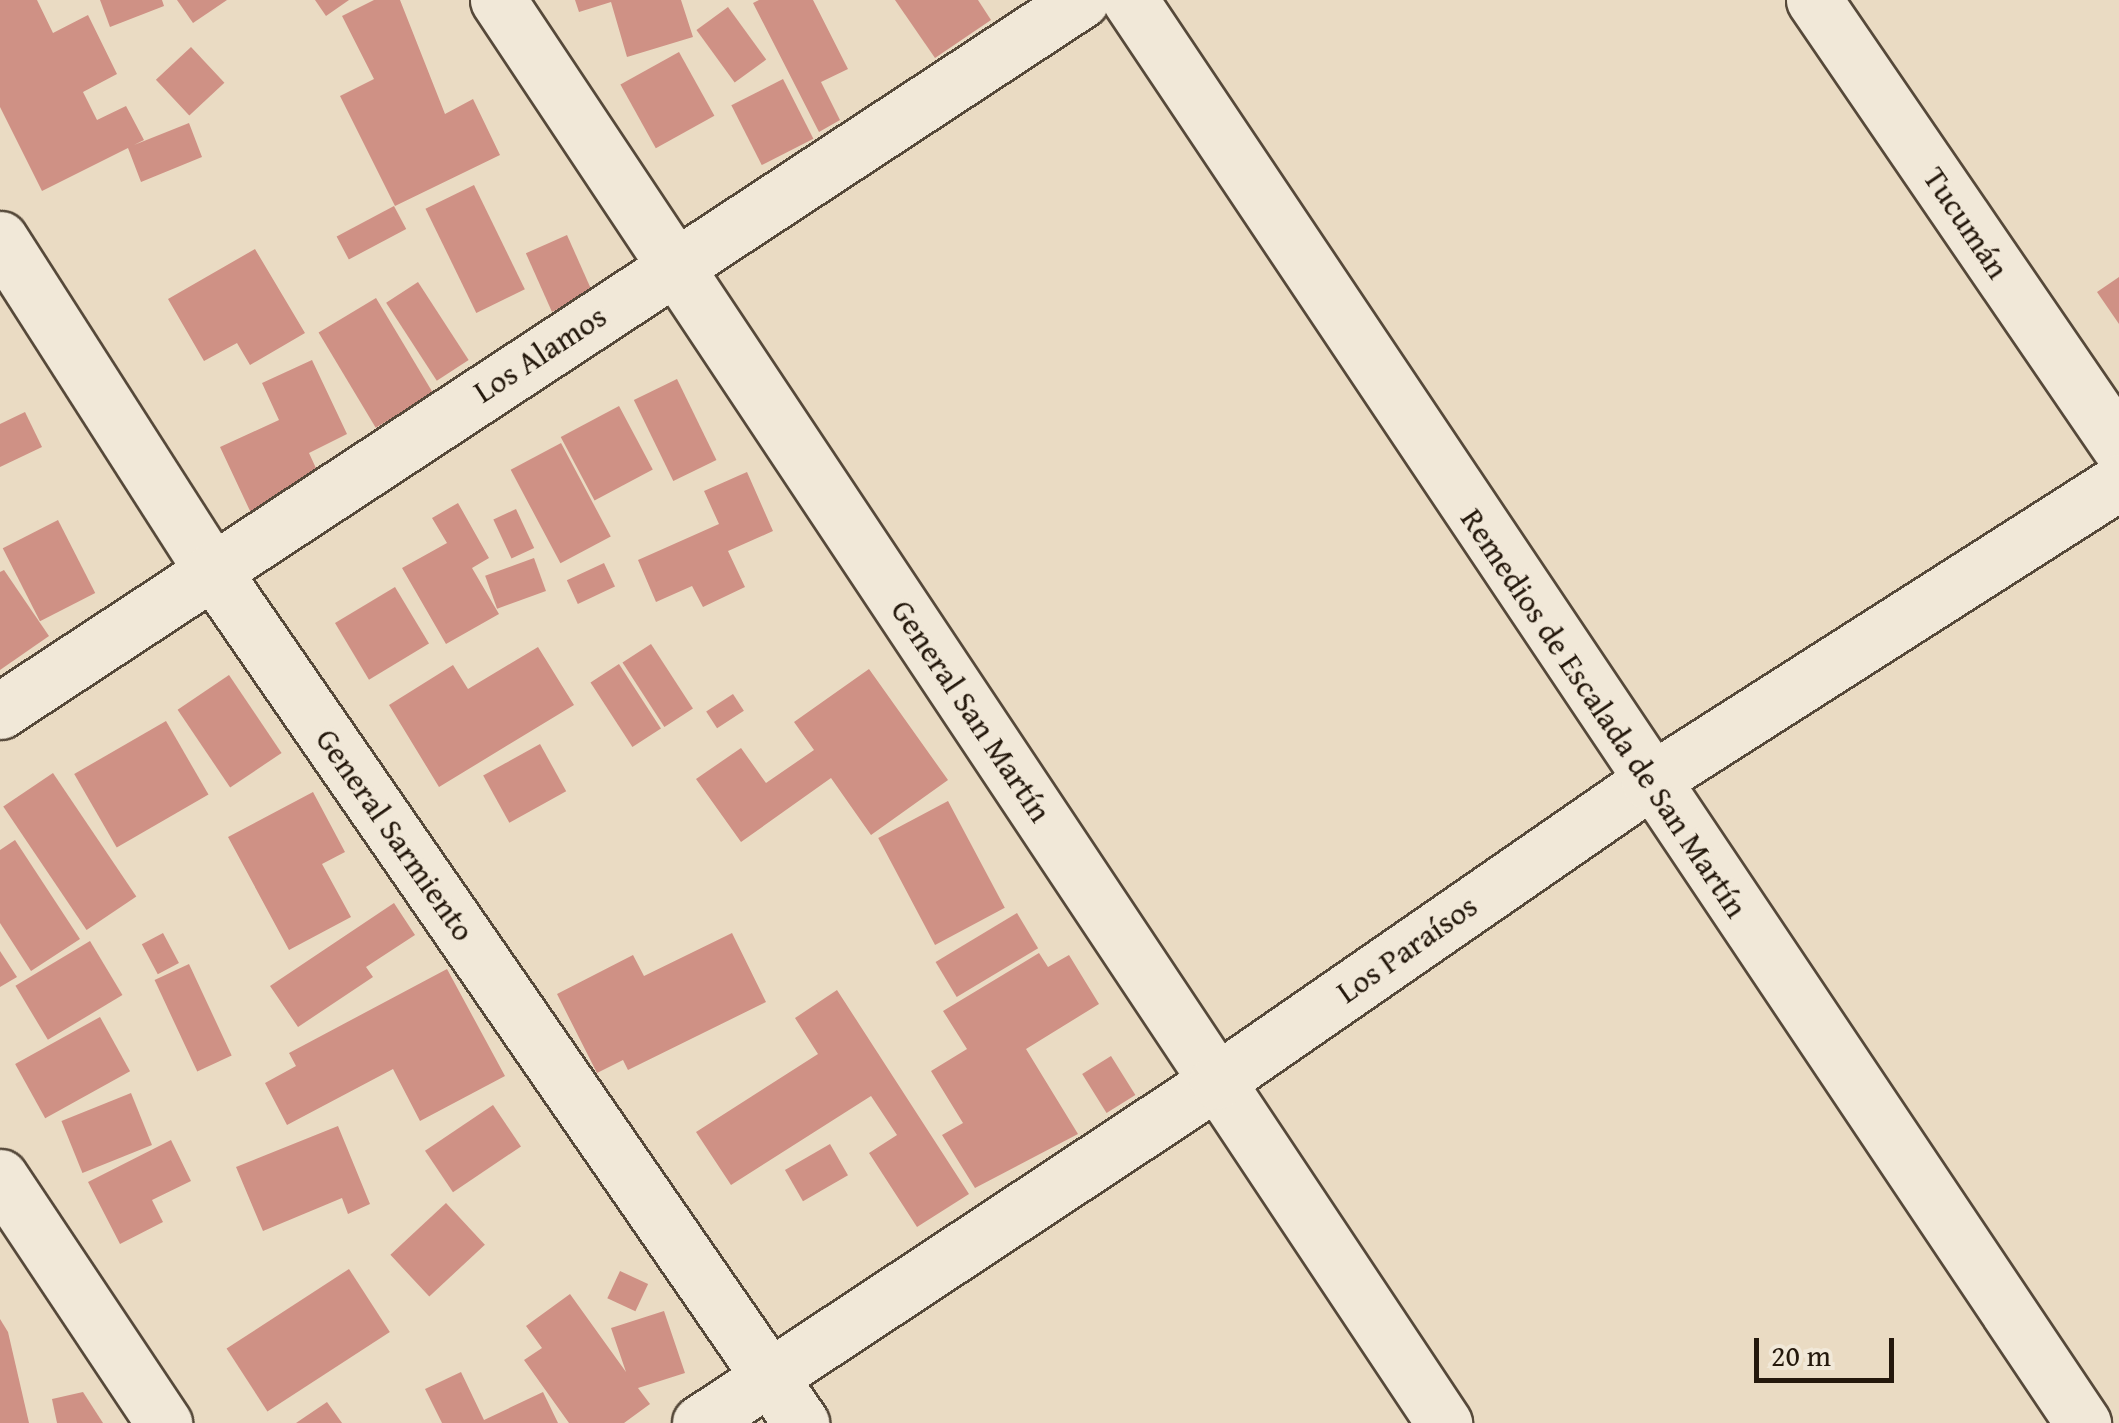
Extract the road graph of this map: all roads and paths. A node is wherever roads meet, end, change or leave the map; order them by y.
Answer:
1 (498, 0) edge
2 (1082, 0) edge
3 (1130, 0) edge
4 (1814, 0) edge
5 (0, 239) edge
6 (676, 265) junction
7 (2119, 446) edge
8 (2119, 482) edge
9 (212, 570) junction
10 (0, 711) edge
11 (1649, 782) junction
12 (1217, 1081) junction
13 (0, 1177) edge
14 (770, 1377) junction
15 (164, 1423) edge
16 (700, 1423) edge
17 (802, 1423) edge
18 (1444, 1423) edge
19 (2083, 1423) edge

1 - 6 street, General San Martín
2 - 6 street, Los Alamos
3 - 11 street, Remedios de Escalada de San Martín
4 - 7 street, Tucumán
5 - 9 street, General Sarmiento
6 - 9 street, Los Alamos
6 - 12 street, General San Martín
8 - 11 street, Los Paraísos
9 - 10 street, Los Alamos
9 - 14 street, General Sarmiento
11 - 12 street, Los Paraísos
11 - 19 street, Remedios de Escalada de San Martín
12 - 14 street, Los Paraísos
12 - 18 street, General San Martín
13 - 15 street
14 - 16 street, Los Paraísos
14 - 17 street, General Sarmiento

